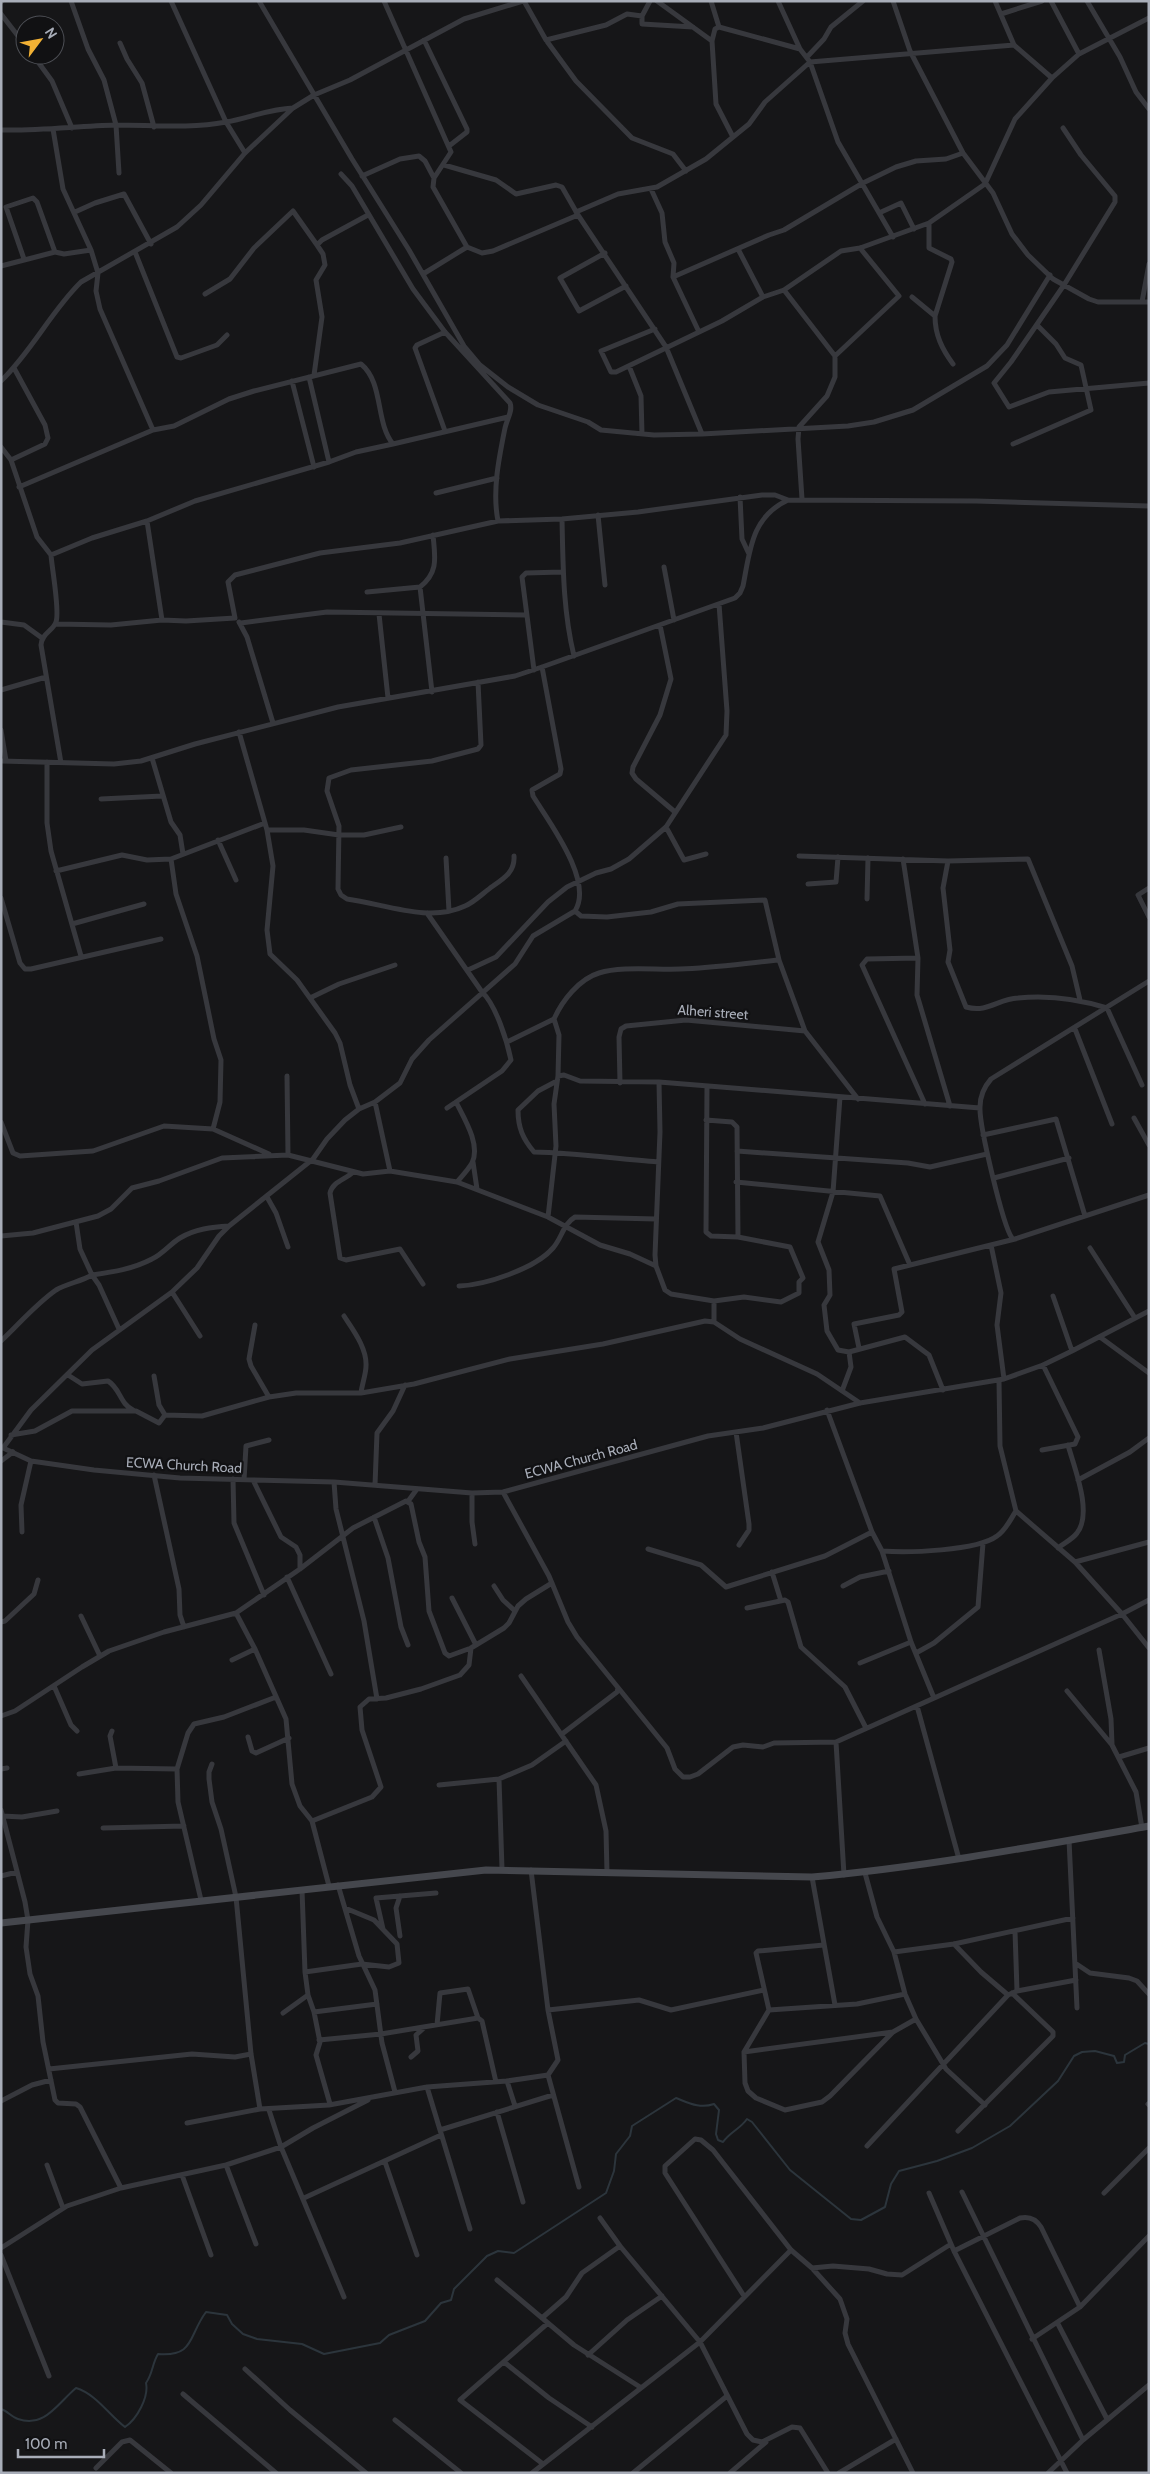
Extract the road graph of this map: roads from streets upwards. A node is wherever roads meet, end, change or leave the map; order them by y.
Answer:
1 (71, 1) edge
2 (171, 1) edge
3 (259, 1) edge
4 (384, 1) edge
5 (523, 1) edge
6 (650, 1) edge
7 (657, 1) edge
8 (710, 1) edge
9 (778, 1) edge
10 (863, 1) edge
11 (893, 1) edge
12 (996, 1) edge
13 (1042, 1) edge
14 (1051, 1) edge
15 (1087, 1) edge
16 (1, 14) edge
17 (1000, 14) junction
18 (642, 16) junction
19 (1149, 18) edge
20 (719, 27) junction
21 (694, 28) junction
22 (15, 32) edge
23 (1107, 38) junction
24 (424, 40) junction
25 (546, 40) junction
26 (712, 41) junction
27 (120, 43) dead end
28 (1014, 45) junction
29 (800, 49) junction
30 (406, 50) junction
31 (912, 53) junction
32 (1080, 54) junction
33 (809, 60) junction
34 (40, 65) edge
35 (1052, 78) junction
36 (314, 95) junction
37 (293, 108) junction
38 (1149, 109) edge
39 (226, 122) junction
40 (116, 125) junction
41 (154, 127) junction
42 (72, 128) junction
43 (1063, 128) dead end
44 (53, 129) junction
45 (1, 130) edge
46 (733, 137) junction
47 (448, 146) junction
48 (245, 153) junction
49 (963, 153) junction
50 (444, 166) junction
51 (119, 172) dead end
52 (686, 172) junction
53 (341, 174) dead end
54 (362, 176) junction
55 (434, 178) junction
56 (863, 183) junction
57 (985, 184) junction
58 (651, 189) junction
59 (75, 212) junction
60 (577, 214) junction
61 (878, 214) junction
62 (368, 215) junction
63 (929, 223) junction
64 (914, 229) junction
65 (893, 237) junction
66 (151, 244) junction
67 (317, 245) junction
68 (467, 247) junction
69 (860, 248) junction
70 (738, 249) junction
71 (90, 250) junction
72 (54, 252) junction
73 (135, 252) junction
74 (605, 253) junction
75 (24, 259) junction
76 (1149, 264) edge
77 (1, 266) edge
78 (98, 274) junction
79 (423, 274) junction
80 (1050, 275) junction
81 (674, 277) junction
82 (1064, 285) junction
83 (626, 286) junction
84 (784, 290) junction
85 (205, 294) dead end
86 (763, 297) junction
87 (912, 297) dead end
88 (1142, 302) junction
89 (1149, 302) edge
90 (935, 316) junction
91 (1037, 325) junction
92 (655, 328) junction
93 (444, 332) junction
94 (699, 332) junction
95 (227, 336) dead end
96 (666, 347) junction
97 (835, 356) junction
98 (953, 364) dead end
99 (629, 366) junction
100 (14, 368) junction
101 (312, 376) junction
102 (1, 381) edge
103 (292, 381) junction
104 (1149, 383) edge
105 (1084, 388) junction
106 (508, 417) junction
107 (799, 427) junction
108 (153, 430) junction
109 (444, 431) junction
110 (642, 434) junction
111 (702, 434) junction
112 (393, 444) junction
113 (1013, 444) dead end
114 (1, 447) edge
115 (11, 460) junction
116 (329, 462) junction
117 (314, 467) junction
118 (497, 478) junction
119 (19, 487) junction
120 (436, 493) dead end
121 (740, 497) junction
122 (802, 499) junction
123 (788, 500) junction
124 (1149, 506) edge
125 (598, 515) junction
126 (562, 519) junction
127 (147, 521) junction
128 (498, 521) junction
129 (433, 535) junction
130 (749, 554) junction
131 (51, 555) junction
132 (664, 567) dead end
133 (562, 572) junction
134 (605, 585) dead end
135 (420, 587) junction
136 (367, 592) dead end
137 (719, 604) junction
138 (379, 614) junction
139 (422, 614) junction
140 (525, 615) junction
141 (235, 618) junction
142 (162, 620) junction
143 (674, 620) junction
144 (1, 622) edge
145 (241, 623) junction
146 (56, 624) junction
147 (660, 625) junction
148 (42, 638) junction
149 (574, 656) junction
150 (542, 667) junction
151 (534, 670) junction
152 (46, 677) junction
153 (478, 682) junction
154 (1, 690) edge
155 (432, 692) junction
156 (388, 698) junction
157 (273, 723) junction
158 (1, 730) edge
159 (239, 732) junction
160 (152, 758) junction
161 (4, 761) edge
162 (47, 762) junction
163 (61, 763) junction
164 (162, 796) junction
165 (101, 799) dead end
166 (675, 812) junction
167 (265, 823) junction
168 (402, 827) dead end
169 (666, 827) junction
170 (267, 830) junction
171 (340, 835) junction
172 (218, 840) junction
173 (183, 854) junction
174 (706, 854) dead end
175 (514, 856) dead end
176 (799, 856) dead end
177 (838, 857) junction
178 (446, 858) dead end
179 (868, 858) junction
180 (171, 859) junction
181 (903, 859) junction
182 (948, 861) junction
183 (56, 871) junction
184 (236, 880) dead end
185 (579, 881) junction
186 (808, 884) dead end
187 (1149, 888) edge
188 (867, 899) dead end
189 (2, 902) edge
190 (144, 904) dead end
191 (449, 911) junction
192 (575, 911) junction
193 (428, 913) junction
194 (1149, 917) edge
195 (72, 924) junction
196 (161, 939) dead end
197 (81, 956) junction
198 (918, 958) junction
199 (779, 960) junction
200 (395, 966) dead end
201 (468, 970) junction
202 (1149, 981) edge
203 (482, 992) junction
204 (310, 998) junction
205 (1080, 1000) junction
206 (1106, 1008) junction
207 (554, 1019) junction
208 (1075, 1029) junction
209 (805, 1031) junction
210 (507, 1042) junction
211 (286, 1076) dead end
212 (558, 1076) junction
213 (555, 1082) junction
214 (620, 1082) junction
215 (659, 1082) junction
216 (1142, 1085) dead end
217 (707, 1086) junction
218 (840, 1097) junction
219 (858, 1098) junction
220 (376, 1102) junction
221 (456, 1102) junction
222 (926, 1104) junction
223 (950, 1106) junction
224 (447, 1108) dead end
225 (980, 1108) junction
226 (359, 1109) junction
227 (1134, 1118) dead end
228 (706, 1120) junction
229 (1, 1122) edge
230 (1112, 1124) dead end
231 (213, 1130) junction
232 (983, 1135) junction
233 (1149, 1145) edge
234 (737, 1152) junction
235 (555, 1153) junction
236 (987, 1154) junction
237 (271, 1155) junction
238 (288, 1155) junction
239 (836, 1158) junction
240 (1069, 1158) junction
241 (313, 1159) junction
242 (473, 1162) junction
243 (658, 1162) junction
244 (390, 1171) junction
245 (353, 1172) junction
246 (994, 1178) junction
247 (457, 1182) junction
248 (736, 1182) junction
249 (477, 1189) junction
250 (833, 1192) junction
251 (1149, 1195) edge
252 (267, 1197) junction
253 (1085, 1216) junction
254 (548, 1217) junction
255 (656, 1219) junction
256 (76, 1222) junction
257 (229, 1226) junction
258 (565, 1227) junction
259 (1, 1236) edge
260 (738, 1237) junction
261 (1012, 1238) junction
262 (991, 1244) junction
263 (288, 1247) dead end
264 (1090, 1248) dead end
265 (910, 1264) junction
266 (656, 1266) junction
267 (92, 1275) junction
268 (423, 1284) dead end
269 (459, 1286) dead end
270 (172, 1292) junction
271 (1053, 1296) dead end
272 (714, 1301) junction
273 (1149, 1311) edge
274 (344, 1316) dead end
275 (1135, 1318) junction
276 (714, 1322) junction
277 (255, 1325) dead end
278 (119, 1329) junction
279 (200, 1336) dead end
280 (1100, 1337) junction
281 (1, 1341) edge
282 (859, 1348) junction
283 (1072, 1351) junction
284 (849, 1352) junction
285 (1043, 1365) junction
286 (1149, 1373) edge
287 (68, 1375) junction
288 (154, 1376) dead end
289 (1002, 1379) junction
290 (405, 1385) junction
291 (943, 1390) junction
292 (842, 1392) junction
293 (361, 1393) junction
294 (269, 1397) junction
295 (860, 1403) junction
296 (827, 1410) junction
297 (136, 1412) junction
298 (165, 1415) junction
299 (736, 1432) junction
300 (11, 1435) junction
301 (1149, 1438) edge
302 (269, 1440) dead end
303 (1068, 1445) junction
304 (2, 1448) edge
305 (1042, 1450) dead end
306 (13, 1452) junction
307 (1, 1461) edge
308 (31, 1461) junction
309 (154, 1475) junction
310 (233, 1479) junction
311 (244, 1480) junction
312 (253, 1480) junction
313 (1078, 1480) junction
314 (334, 1482) junction
315 (375, 1485) junction
316 (417, 1489) junction
317 (503, 1492) junction
318 (472, 1493) junction
319 (409, 1500) junction
320 (1016, 1511) junction
321 (374, 1517) junction
322 (22, 1532) dead end
323 (872, 1532) junction
324 (342, 1537) junction
325 (1149, 1542) edge
326 (982, 1543) junction
327 (475, 1544) dead end
328 (739, 1545) dead end
329 (1058, 1548) junction
330 (648, 1549) dead end
331 (882, 1550) junction
332 (1075, 1562) junction
333 (300, 1569) junction
334 (888, 1571) junction
335 (772, 1572) junction
336 (287, 1577) junction
337 (38, 1580) dead end
338 (552, 1583) junction
339 (494, 1586) dead end
340 (843, 1586) dead end
341 (264, 1595) junction
342 (452, 1598) dead end
343 (1149, 1600) edge
344 (781, 1601) junction
345 (747, 1608) dead end
346 (515, 1611) junction
347 (236, 1613) junction
348 (1122, 1614) junction
349 (81, 1616) dead end
350 (1, 1622) edge
351 (184, 1627) junction
352 (911, 1642) junction
353 (476, 1643) junction
354 (408, 1645) dead end
355 (471, 1648) junction
356 (1149, 1648) edge
357 (255, 1649) junction
358 (1099, 1650) dead end
359 (916, 1653) junction
360 (100, 1656) junction
361 (232, 1660) dead end
362 (860, 1663) dead end
363 (331, 1674) dead end
364 (521, 1676) dead end
365 (54, 1686) junction
366 (618, 1688) junction
367 (1067, 1691) dead end
368 (276, 1697) junction
369 (934, 1698) junction
370 (377, 1699) junction
371 (916, 1706) junction
372 (1, 1716) edge
373 (866, 1728) junction
374 (77, 1731) dead end
375 (112, 1731) dead end
376 (562, 1734) junction
377 (248, 1738) dead end
378 (288, 1738) junction
379 (566, 1741) junction
380 (836, 1742) junction
381 (1112, 1745) junction
382 (1149, 1748) edge
383 (1119, 1757) junction
384 (212, 1764) dead end
385 (116, 1768) junction
386 (177, 1769) junction
387 (79, 1774) dead end
388 (499, 1779) junction
389 (438, 1785) dead end
390 (1, 1810) edge
391 (57, 1812) dead end
392 (2, 1816) edge
393 (312, 1821) junction
394 (184, 1826) junction
395 (1145, 1827) edge
396 (103, 1828) dead end
397 (1069, 1840) junction
398 (959, 1859) junction
399 (531, 1869) junction
400 (502, 1870) junction
401 (17, 1872) junction
402 (607, 1872) junction
403 (865, 1873) junction
404 (844, 1875) junction
405 (1, 1876) edge
406 (812, 1877) junction
407 (329, 1886) junction
408 (338, 1886) junction
409 (302, 1890) junction
410 (436, 1893) dead end
411 (400, 1896) junction
412 (236, 1897) junction
413 (201, 1900) junction
414 (345, 1908) junction
415 (1073, 1918) junction
416 (28, 1920) junction
417 (1, 1923) edge
418 (383, 1929) junction
419 (1015, 1931) junction
420 (400, 1936) dead end
421 (954, 1944) junction
422 (824, 1945) junction
423 (894, 1952) junction
424 (1075, 1962) junction
425 (362, 1964) junction
426 (305, 1972) junction
427 (1076, 1980) junction
428 (764, 1990) junction
429 (1012, 1993) junction
430 (905, 1994) junction
431 (1149, 1994) edge
432 (308, 1995) junction
433 (377, 2004) junction
434 (835, 2005) junction
435 (1077, 2008) dead end
436 (548, 2010) junction
437 (769, 2010) junction
438 (314, 2012) junction
439 (283, 2013) dead end
440 (478, 2018) junction
441 (916, 2019) junction
442 (437, 2025) junction
443 (426, 2027) junction
444 (893, 2032) junction
445 (381, 2034) junction
446 (319, 2040) junction
447 (744, 2052) junction
448 (251, 2054) junction
449 (411, 2057) dead end
450 (944, 2064) junction
451 (49, 2069) junction
452 (548, 2075) junction
453 (51, 2080) junction
454 (508, 2081) junction
455 (496, 2082) junction
456 (427, 2087) junction
457 (394, 2092) junction
458 (553, 2095) junction
459 (371, 2099) junction
460 (1, 2101) edge
461 (330, 2104) junction
462 (985, 2105) junction
463 (515, 2106) junction
464 (260, 2109) junction
465 (269, 2110) junction
466 (497, 2112) junction
467 (188, 2123) dead end
468 (958, 2131) dead end
469 (440, 2133) junction
470 (867, 2146) dead end
471 (281, 2148) junction
472 (1149, 2148) edge
473 (384, 2162) junction
474 (47, 2164) dead end
475 (226, 2165) junction
476 (182, 2175) junction
477 (579, 2187) dead end
478 (121, 2188) junction
479 (962, 2192) dead end
480 (929, 2193) dead end
481 (1104, 2193) dead end
482 (304, 2198) junction
483 (523, 2202) dead end
484 (63, 2208) junction
485 (600, 2218) dead end
486 (470, 2228) dead end
487 (984, 2236) junction
488 (1149, 2236) edge
489 (256, 2244) dead end
490 (950, 2244) junction
491 (620, 2246) junction
492 (1, 2248) edge
493 (791, 2250) junction
494 (954, 2251) junction
495 (1, 2255) edge
496 (211, 2255) dead end
497 (417, 2255) dead end
498 (812, 2268) junction
499 (497, 2280) dead end
500 (662, 2296) junction
501 (744, 2296) junction
502 (344, 2297) dead end
503 (1080, 2307) junction
504 (542, 2318) junction
505 (548, 2323) junction
506 (1058, 2324) junction
507 (1032, 2339) junction
508 (700, 2342) junction
509 (588, 2355) junction
510 (504, 2362) junction
511 (245, 2369) dead end
512 (49, 2376) dead end
513 (1149, 2385) edge
514 (640, 2387) junction
515 (183, 2394) dead end
516 (727, 2396) junction
517 (1107, 2419) junction
518 (395, 2420) dead end
519 (592, 2427) junction
520 (896, 2439) junction
521 (1083, 2440) junction
522 (767, 2442) junction
523 (1061, 2460) junction
524 (542, 2464) junction
525 (96, 2468) dead end
526 (171, 2473) edge
527 (276, 2473) edge
528 (366, 2473) edge
529 (461, 2473) edge
530 (532, 2473) edge
531 (633, 2473) edge
532 (730, 2473) edge
533 (828, 2473) edge
534 (839, 2473) edge
535 (913, 2473) edge
536 (1048, 2473) edge
537 (1067, 2473) edge

1 - 40 street
2 - 39 street
3 - 36 street
4 - 30 street
5 - 24 street
5 - 25 street
6 - 18 street
7 - 21 street
8 - 20 street
9 - 29 street
10 - 33 street
11 - 31 street
12 - 17 street
13 - 17 street
14 - 32 street
15 - 23 street
16 - 22 street
17 - 28 street
18 - 21 street
18 - 25 street
19 - 23 street
20 - 26 street
20 - 29 street
21 - 26 street
23 - 32 street
23 - 38 street
24 - 30 street
24 - 47 street
25 - 52 street
26 - 46 street
27 - 41 street
28 - 31 street
28 - 35 street
29 - 33 street
30 - 36 street
30 - 47 street
31 - 33 street
31 - 49 street
32 - 35 street
33 - 46 street
33 - 56 street
34 - 42 street
35 - 57 street
36 - 37 street
36 - 54 street
37 - 39 street
37 - 48 street
39 - 41 street
39 - 48 street
40 - 41 street
40 - 42 street
40 - 51 street
42 - 44 street
43 - 82 street
44 - 45 street
44 - 59 street
46 - 52 street
47 - 50 street
48 - 66 street
49 - 56 street
49 - 57 street
50 - 55 street
50 - 60 street
52 - 58 street
53 - 62 street
54 - 55 street
54 - 79 street
55 - 68 street
56 - 61 street
56 - 70 street
57 - 63 street
57 - 80 street
58 - 60 street
58 - 81 street
59 - 66 street
59 - 71 street
60 - 68 street
60 - 74 street
61 - 64 street
61 - 65 street
62 - 67 street
62 - 93 street
63 - 64 street
63 - 90 street
64 - 65 street
65 - 69 street
66 - 73 street
67 - 85 street
67 - 101 street
68 - 79 street
69 - 84 street
69 - 97 street
70 - 81 street
70 - 86 street
71 - 72 street
71 - 78 street
72 - 75 street
72 - 75 street
73 - 78 street
73 - 95 street
74 - 83 street
74 - 83 street
75 - 77 street
76 - 88 street
78 - 100 street
78 - 108 street
79 - 110 street
80 - 82 street
80 - 107 street
81 - 94 street
82 - 88 street
82 - 91 street
83 - 92 street
84 - 86 street
84 - 97 street
86 - 94 street
87 - 90 street
88 - 89 street
90 - 98 street
91 - 105 street
91 - 105 street
92 - 96 street
92 - 99 street
93 - 106 street
93 - 109 street
94 - 96 street
96 - 99 street
96 - 111 street
97 - 107 street
99 - 110 street
100 - 102 street
100 - 115 street
101 - 103 street
101 - 112 street
101 - 116 street
103 - 108 street
103 - 117 street
104 - 105 street
105 - 113 street
106 - 109 street
106 - 118 street
107 - 111 street
107 - 122 street
108 - 119 street
109 - 112 street
110 - 111 street
112 - 116 street
114 - 115 street
115 - 119 street
116 - 117 street
117 - 127 street
118 - 120 street
118 - 128 street
119 - 131 street
121 - 123 street
121 - 125 street
121 - 130 street
122 - 123 street
122 - 124 street
123 - 130 street
125 - 126 street
125 - 134 street
126 - 128 street
126 - 133 street
127 - 131 street
127 - 142 street
128 - 129 street
129 - 135 street
129 - 141 street
130 - 137 street
131 - 146 street
132 - 143 street
133 - 140 street
133 - 149 street
135 - 136 street
135 - 139 street
137 - 143 street
137 - 166 street
138 - 139 street
138 - 145 street
138 - 156 street
139 - 140 street
139 - 155 street
140 - 151 street
141 - 142 street
141 - 145 street
142 - 146 street
143 - 147 street
144 - 148 street
145 - 157 street
146 - 148 street
147 - 149 street
147 - 166 street
148 - 152 street
149 - 150 street
150 - 151 street
150 - 185 street
151 - 153 street
152 - 154 street
152 - 163 street
153 - 155 street
153 - 171 street
155 - 156 street
156 - 157 street
157 - 159 street
158 - 161 street
159 - 160 street
159 - 167 street
160 - 163 street
160 - 164 street
161 - 162 street
162 - 163 street
162 - 183 street
164 - 165 street
164 - 173 street
166 - 169 street
167 - 170 street
167 - 172 street
168 - 171 street
169 - 174 street
169 - 185 street
170 - 171 street
170 - 204 street
171 - 193 street
172 - 173 street
172 - 184 street
173 - 180 street
175 - 191 street
176 - 177 street
177 - 179 street
177 - 186 street
178 - 191 street
179 - 181 street
179 - 188 street
180 - 183 street
180 - 231 street
181 - 182 street
181 - 198 street
182 - 205 street
182 - 205 street
183 - 195 street
185 - 192 street
185 - 201 street
187 - 194 street
189 - 197 street
190 - 195 street
191 - 193 street
192 - 199 street
192 - 203 street
193 - 201 street
195 - 197 street
196 - 197 street
198 - 222 street
198 - 223 street
199 - 207 street
199 - 209 street
200 - 204 street
201 - 203 street
202 - 206 street
203 - 210 street
203 - 220 street
204 - 226 street
205 - 206 street
206 - 208 street
206 - 216 street
207 - 210 street
207 - 212 street
208 - 225 street
208 - 230 street
209 - 214 street, Alheri street
209 - 219 street
210 - 221 street
211 - 238 street
212 - 213 street
212 - 214 street
213 - 235 street
213 - 235 street
214 - 215 street
215 - 217 street
215 - 243 street
217 - 218 street
217 - 228 street
218 - 219 street
218 - 239 street
219 - 222 street
220 - 226 street
220 - 244 street
221 - 224 street
221 - 242 street
222 - 223 street
223 - 225 street
225 - 232 street
226 - 241 street
227 - 233 street
228 - 234 street
228 - 260 street
229 - 231 street
231 - 237 street
232 - 236 street
232 - 240 street
234 - 239 street
234 - 248 street
235 - 243 street
235 - 254 street
236 - 239 street
236 - 246 street
237 - 238 street
237 - 256 street
238 - 241 street
239 - 250 street
240 - 246 street
240 - 253 street
241 - 245 street
241 - 252 street
242 - 247 street
242 - 249 street
243 - 255 street
244 - 245 street
244 - 247 street
245 - 268 street
246 - 261 street
247 - 249 street
248 - 250 street
248 - 260 street
249 - 254 street
250 - 265 street
250 - 284 street
251 - 253 street
252 - 257 street
252 - 263 street
253 - 261 street
254 - 258 street
255 - 258 street
255 - 266 street
256 - 259 street
256 - 267 street
257 - 267 street
257 - 270 street
258 - 266 street
258 - 269 street
260 - 272 street
261 - 262 street
262 - 265 street
262 - 289 street
264 - 275 street
265 - 282 street
266 - 272 street
267 - 278 street
267 - 281 street
270 - 278 street
270 - 279 street
271 - 283 street
272 - 276 street
273 - 275 street, ECWA Church Road
274 - 293 street
275 - 280 street, ECWA Church Road
276 - 290 street
276 - 292 street
277 - 294 street
278 - 287 street
280 - 283 street, ECWA Church Road
280 - 286 street
282 - 284 street
282 - 291 street
283 - 285 street, ECWA Church Road
284 - 292 street
285 - 289 street, ECWA Church Road
285 - 303 street
287 - 297 street
287 - 300 street
288 - 298 street
289 - 291 street, ECWA Church Road
289 - 320 street
290 - 293 street
290 - 315 street
291 - 295 street, ECWA Church Road
292 - 295 street
293 - 294 street
294 - 298 street
295 - 296 street, ECWA Church Road
296 - 299 street, ECWA Church Road
296 - 323 street
297 - 298 street
297 - 300 street
299 - 317 street, ECWA Church Road
299 - 328 street
300 - 304 street
301 - 313 street
302 - 311 street
303 - 305 street
303 - 313 street
304 - 306 street, ECWA Church Road
306 - 307 street
306 - 308 street, ECWA Church Road
308 - 309 street, ECWA Church Road
308 - 322 street
309 - 310 street, ECWA Church Road
309 - 351 street
310 - 311 street, ECWA Church Road
310 - 341 street
311 - 312 street, ECWA Church Road
312 - 314 street, ECWA Church Road
312 - 333 street
313 - 329 street
314 - 315 street, ECWA Church Road
314 - 324 street
315 - 316 street, ECWA Church Road
316 - 318 street, ECWA Church Road
316 - 319 street
317 - 318 street, ECWA Church Road
317 - 338 street
318 - 327 street
319 - 321 street
319 - 355 street
320 - 326 street
320 - 329 street
321 - 324 street
321 - 354 street
323 - 331 street
323 - 335 street
324 - 333 street
324 - 370 street
325 - 332 street
326 - 331 street
326 - 359 street
329 - 332 street
330 - 335 street
331 - 334 street
332 - 348 street
333 - 336 street
334 - 340 street
334 - 352 street
335 - 344 street
336 - 341 street
336 - 363 street
337 - 350 street
338 - 346 street
338 - 366 street
339 - 346 street
341 - 347 street
342 - 353 street
343 - 348 street
344 - 345 street
344 - 373 street
346 - 353 street
347 - 351 street
347 - 357 street
348 - 356 street
348 - 369 street
349 - 360 street
351 - 360 street
352 - 359 street
352 - 362 street
353 - 355 street
355 - 370 street
357 - 361 street
357 - 368 street
358 - 381 street
359 - 369 street
360 - 365 street
364 - 376 street
365 - 372 street
365 - 374 street
366 - 376 street
366 - 380 street
367 - 381 street
368 - 378 street
368 - 386 street
369 - 371 street
370 - 393 street
371 - 373 street
371 - 398 street
373 - 380 street
375 - 385 street
376 - 379 street
377 - 378 street
378 - 393 street
379 - 388 street
379 - 402 street
380 - 404 street
381 - 383 street
382 - 383 street
383 - 395 street
384 - 412 street
385 - 386 street
385 - 387 street
386 - 394 street
388 - 389 street
388 - 400 street
390 - 392 street
391 - 392 street
392 - 401 street
393 - 407 street
394 - 396 street
394 - 413 street
395 - 397 street
397 - 398 street
397 - 415 street
398 - 403 street
399 - 400 street
399 - 402 street
399 - 436 street
400 - 408 street
401 - 405 street
401 - 416 street
402 - 406 street
403 - 404 street
403 - 423 street
404 - 406 street
406 - 422 street
407 - 408 street
407 - 409 street
408 - 414 street
409 - 412 street
409 - 426 street
410 - 411 street
411 - 418 street
411 - 420 street
412 - 413 street
412 - 448 street
413 - 416 street
414 - 418 street
414 - 425 street
415 - 419 street
415 - 424 street
416 - 417 street
416 - 451 street
418 - 425 street
419 - 421 street
419 - 429 street
421 - 423 street
421 - 429 street
422 - 428 street
422 - 434 street
423 - 430 street
424 - 427 street
424 - 431 street
425 - 426 street
425 - 433 street
426 - 432 street
427 - 429 street
427 - 435 street
428 - 436 street
428 - 437 street
429 - 450 street
429 - 462 street
430 - 434 street
430 - 441 street
432 - 438 street
432 - 439 street
433 - 438 street
433 - 445 street
434 - 437 street
436 - 452 street
437 - 447 street
438 - 446 street
440 - 442 street
440 - 442 street
440 - 455 street
441 - 444 street
441 - 450 street
442 - 443 street
443 - 445 street
443 - 449 street
444 - 447 street
444 - 447 street
445 - 446 street
445 - 457 street
446 - 461 street
448 - 451 street
448 - 464 street
450 - 462 street
450 - 470 street
451 - 453 street
452 - 454 street
452 - 458 street
453 - 460 street
453 - 478 street
454 - 455 street
454 - 463 street
455 - 456 street
456 - 457 street
456 - 469 street
457 - 459 street
458 - 463 street
458 - 477 street
459 - 461 street
459 - 471 street
461 - 465 street
462 - 468 street
463 - 466 street
464 - 465 street
464 - 467 street
465 - 471 street
466 - 469 street
466 - 483 street
469 - 473 street
469 - 486 street
471 - 475 street
471 - 482 street
472 - 481 street
473 - 482 street
473 - 497 street
474 - 484 street
475 - 476 street
475 - 489 street
476 - 478 street
476 - 496 street
478 - 484 street
479 - 487 street
480 - 490 street
482 - 502 street
484 - 492 street
485 - 491 street
487 - 494 street
487 - 503 street
487 - 507 street
488 - 503 street
490 - 494 street
490 - 498 street
491 - 500 street
491 - 504 street
493 - 498 street
493 - 501 street
493 - 501 street
494 - 523 street
495 - 512 street
498 - 520 street
499 - 504 street
500 - 508 street
500 - 509 street
501 - 508 street
503 - 506 street
504 - 505 street
505 - 509 street
505 - 510 street
506 - 507 street
506 - 517 street
507 - 521 street
508 - 514 street
508 - 516 street
509 - 514 street
510 - 519 street
510 - 524 street
511 - 528 street
513 - 517 street
514 - 519 street
515 - 527 street
516 - 522 street
516 - 531 street
517 - 521 street
518 - 529 street
519 - 524 street
520 - 534 street
520 - 535 street
521 - 523 street
522 - 532 street
522 - 533 street
523 - 536 street
523 - 537 street
524 - 530 street
525 - 526 street

